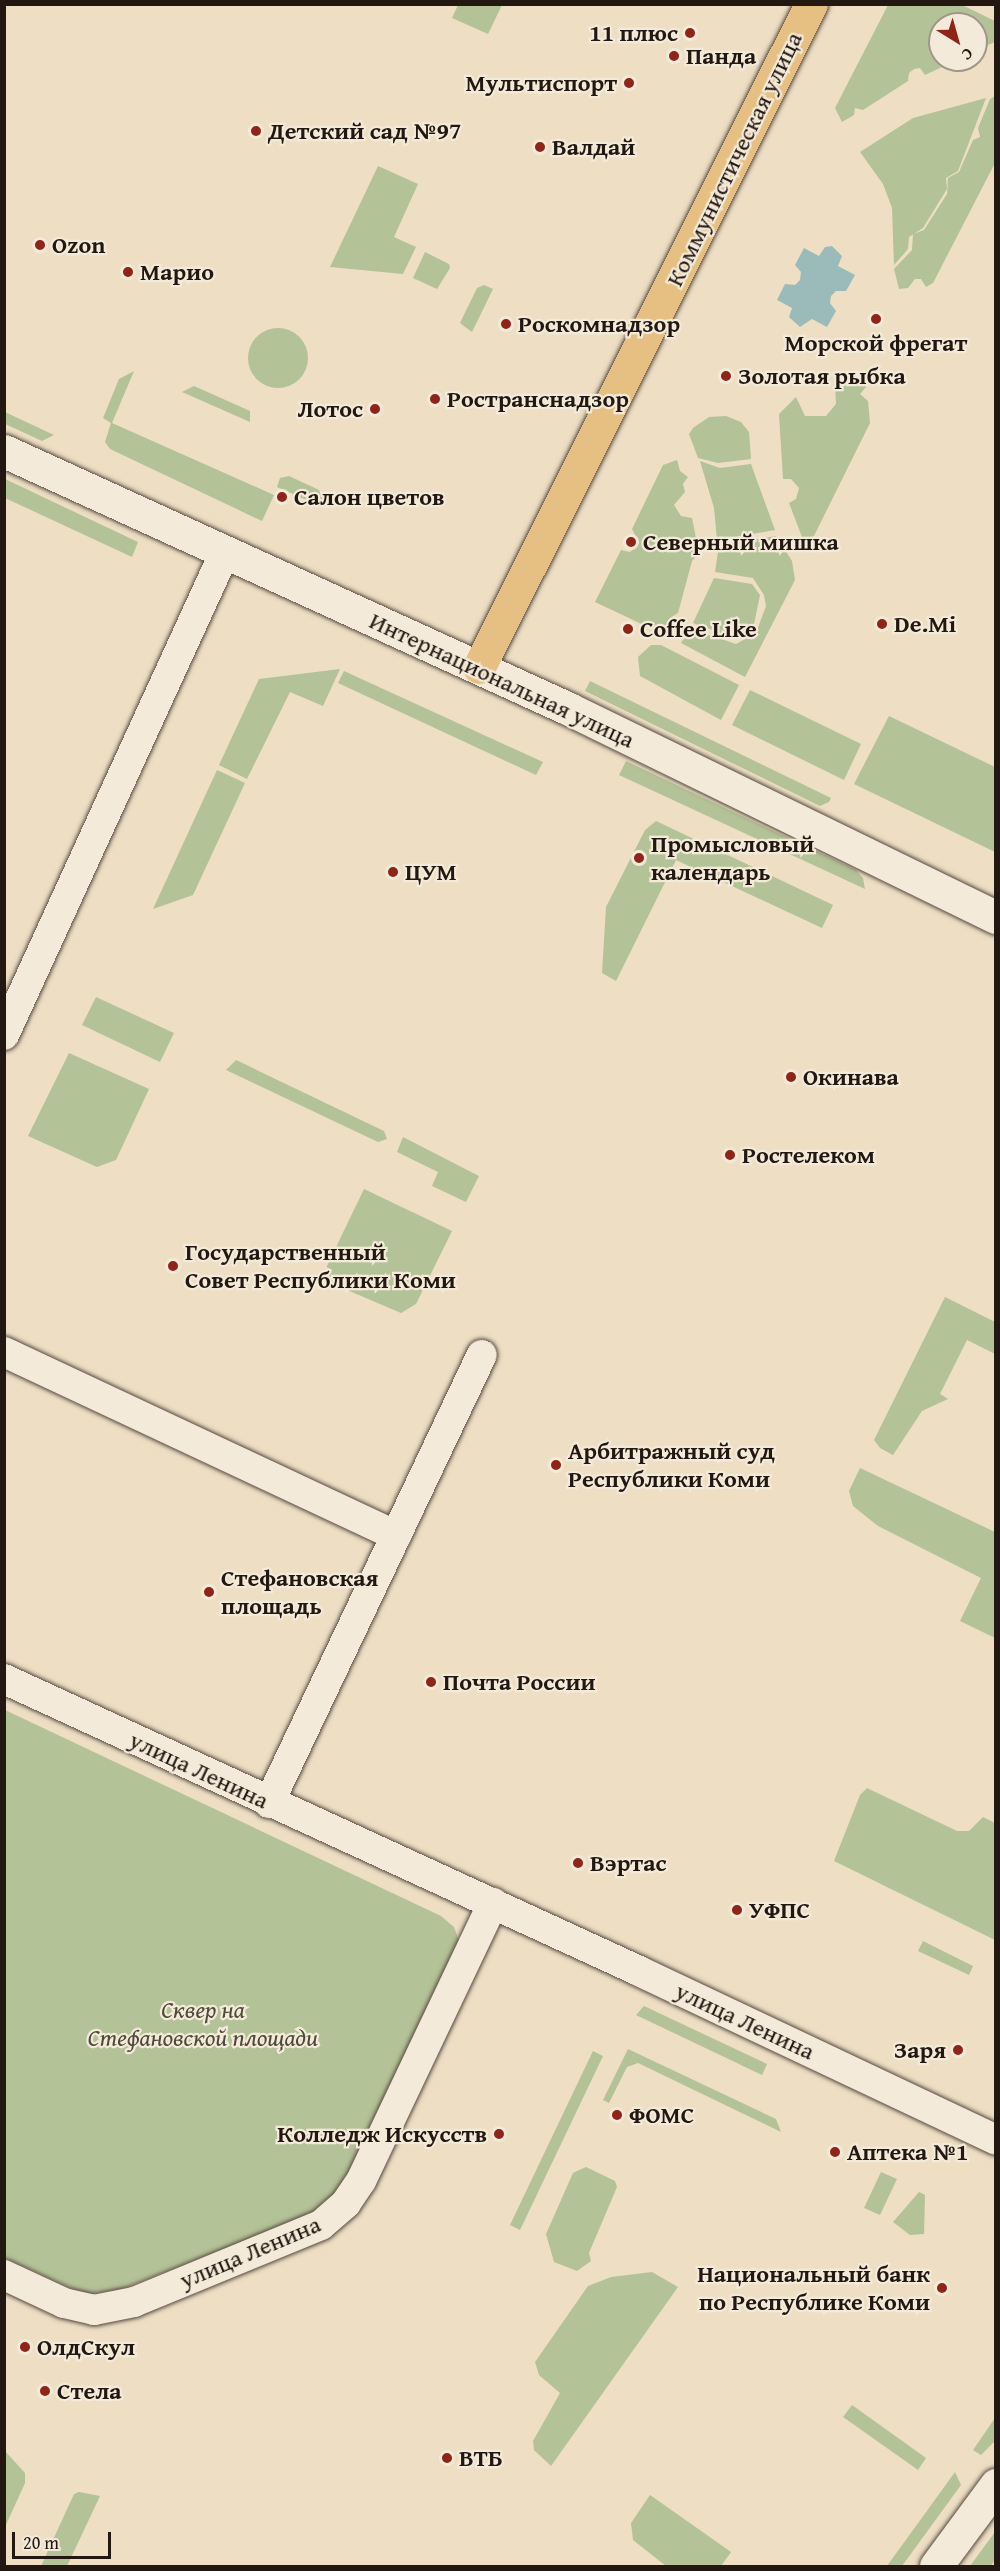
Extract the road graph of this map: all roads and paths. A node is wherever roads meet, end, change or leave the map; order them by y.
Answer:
1 (811, 4) edge
2 (4, 451) edge
3 (224, 554) junction
4 (479, 668) junction
5 (996, 917) edge
6 (4, 1035) edge
7 (4, 1352) edge
8 (482, 1355) dead end
9 (396, 1536) junction
10 (4, 1679) edge
11 (269, 1803) junction
12 (493, 1903) junction
13 (996, 2140) edge
14 (4, 2275) edge
15 (996, 2485) edge
16 (936, 2566) edge

1 - 4 main road, Коммунистическая улица
2 - 3 street, Интернациональная улица
3 - 4 street, Интернациональная улица
3 - 6 street
4 - 5 street, Интернациональная улица
7 - 9 street
8 - 9 street
9 - 11 street
10 - 11 street, улица Ленина
11 - 12 street, улица Ленина
12 - 13 street, улица Ленина
12 - 14 street, улица Ленина
15 - 16 street

